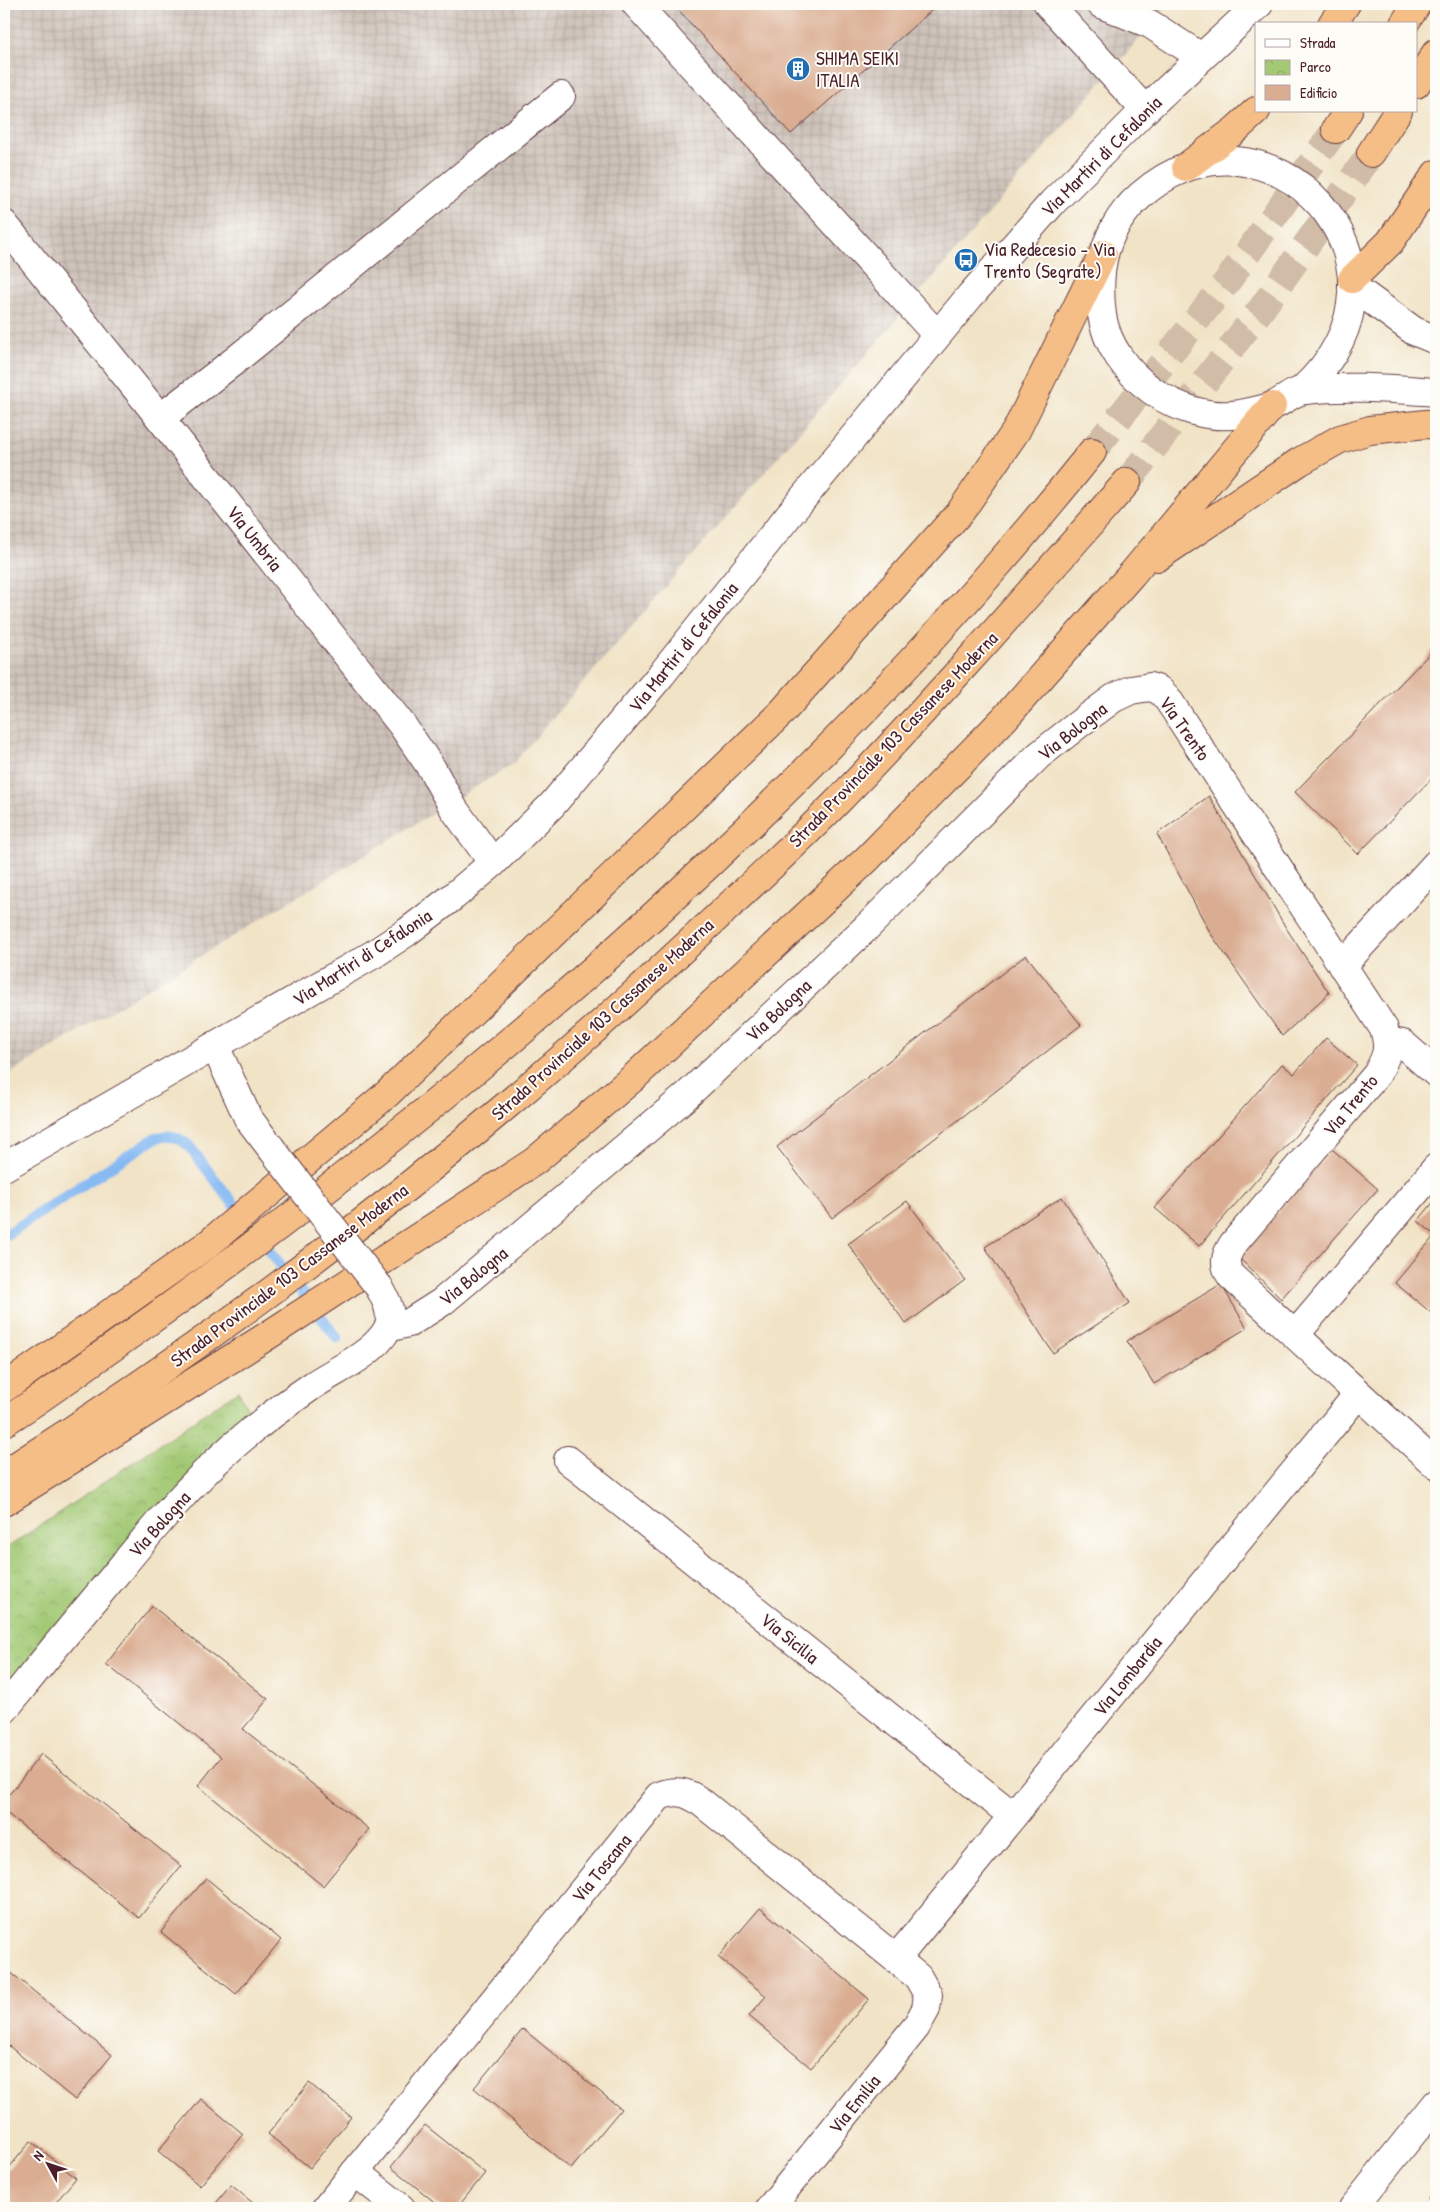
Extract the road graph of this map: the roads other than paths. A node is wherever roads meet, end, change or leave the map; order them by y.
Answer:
1 (636, 4) edge
2 (1048, 4) edge
3 (1100, 4) edge
4 (1259, 4) edge
5 (1346, 4) edge
6 (1417, 4) edge
7 (1333, 22) edge
8 (1405, 22) edge
9 (1436, 53) edge
10 (1201, 58) junction
11 (1418, 81) edge
12 (561, 96) dead end
13 (1145, 110) junction
14 (1255, 112) edge
15 (1397, 112) edge
16 (1371, 153) tunnel mouth
17 (1186, 167) junction
18 (1436, 174) edge
19 (4, 224) edge
20 (1103, 254) junction
21 (1352, 283) junction
22 (937, 335) junction
23 (1436, 340) edge
24 (1302, 390) junction
25 (1436, 392) edge
26 (1272, 406) junction
27 (160, 418) junction
28 (1436, 425) edge
29 (1092, 452) tunnel mouth
30 (1127, 482) tunnel mouth
31 (1132, 574) junction
32 (1158, 690) joint
33 (493, 863) junction
34 (1436, 864) edge
35 (1342, 966) junction
36 (1387, 1041) junction
37 (215, 1046) junction
38 (1436, 1073) edge
39 (4, 1167) edge
40 (1436, 1168) edge
41 (388, 1328) junction
42 (1295, 1335) junction
43 (4, 1388) edge
44 (1358, 1394) junction
45 (4, 1422) edge
46 (568, 1460) dead end
47 (1436, 1465) edge
48 (4, 1474) edge
49 (4, 1502) edge
50 (4, 1710) edge
51 (1013, 1816) junction
52 (896, 1959) junction
53 (928, 1995) joint
54 (1436, 2104) edge
55 (355, 2172) junction
56 (326, 2208) edge
57 (401, 2208) edge
58 (770, 2208) edge
59 (1354, 2208) edge

1 - 22 street
2 - 13 street
3 - 10 street
4 - 10 street, Via Martiri di Cefalonia
5 - 7 highway
6 - 8 highway
9 - 11 highway
10 - 13 street, Via Martiri di Cefalonia
12 - 27 street
13 - 22 street, Via Martiri di Cefalonia
14 - 17 highway
15 - 16 highway
17 - 20 street
17 - 21 street
18 - 21 highway
19 - 27 street, Via Umbria
20 - 26 street
20 - 43 highway
21 - 23 street
21 - 24 street
22 - 33 street, Via Martiri di Cefalonia
24 - 25 street
24 - 26 street
26 - 31 highway
27 - 33 street, Via Umbria
28 - 31 highway
29 - 45 highway
30 - 48 highway, Strada Provinciale 103 Cassanese Moderna
31 - 49 highway
32 - 35 street, Via Trento
32 - 41 street, Via Bologna
33 - 37 street, Via Martiri di Cefalonia
34 - 35 street
35 - 36 street, Via Trento
36 - 38 street
36 - 42 street, Via Trento
37 - 39 street, Via Martiri di Cefalonia
37 - 41 street, bridge
40 - 42 street
41 - 50 street, Via Bologna
42 - 44 street, Via Trento
44 - 47 street, Via Trento
44 - 51 street, Via Lombardia
46 - 51 street, Via Sicilia
51 - 52 street, Via Lombardia
52 - 53 street, Via Toscana
52 - 55 street, Via Toscana
53 - 58 street, Via Emilia
54 - 59 street
55 - 56 street, Via Toscana
55 - 57 street

